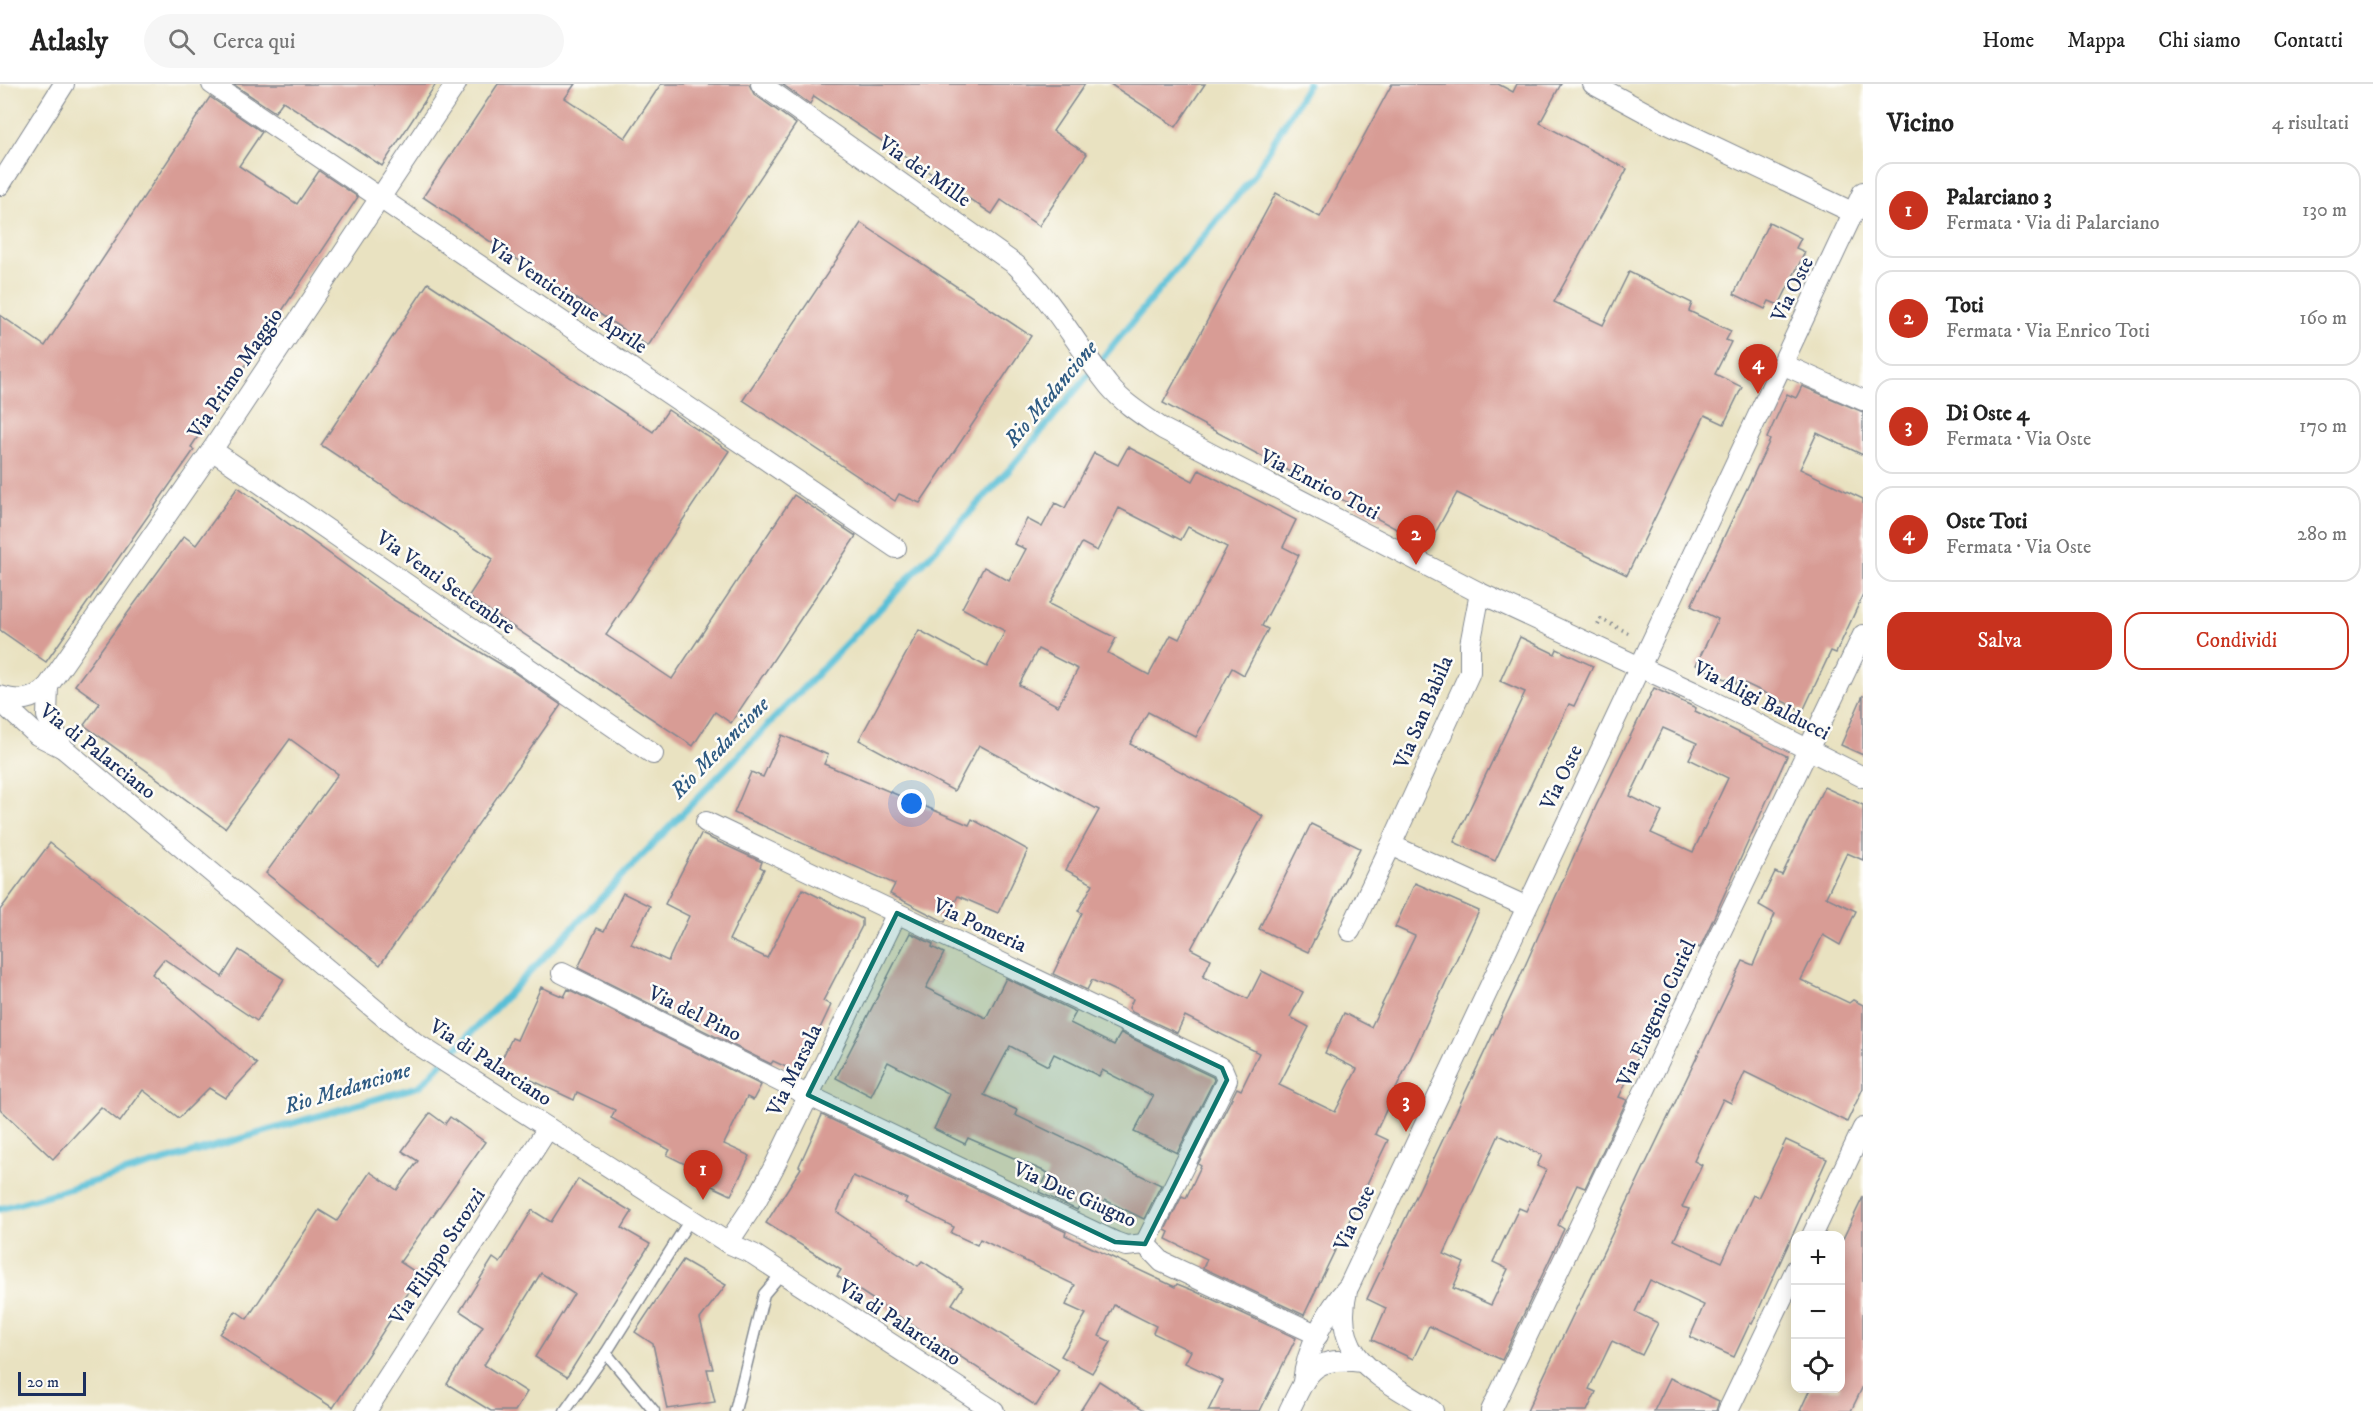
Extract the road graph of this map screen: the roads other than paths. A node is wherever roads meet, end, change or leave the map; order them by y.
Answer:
1 (64, 84) edge
2 (212, 84) edge
3 (456, 84) edge
4 (761, 84) edge
5 (1593, 84) edge
6 (0, 185) edge
7 (1863, 192) edge
8 (382, 198) junction
9 (1854, 213) junction
10 (1053, 307) joint
11 (1782, 364) junction
12 (1863, 400) edge
13 (212, 450) junction
14 (896, 548) dead end
15 (1480, 593) junction
16 (1863, 635) edge
17 (1640, 667) junction
18 (48, 686) junction
19 (0, 696) edge
20 (0, 701) edge
21 (63, 748) junction
22 (1808, 750) junction
23 (654, 754) dead end
24 (1863, 777) edge
25 (706, 822) dead end
26 (1391, 845) junction
27 (1526, 906) junction
28 (897, 913) junction
29 (1350, 931) dead end
30 (562, 973) dead end
31 (808, 1095) junction
32 (548, 1128) junction
33 (1863, 1128) edge
34 (691, 1218) junction
35 (1814, 1231) edge
36 (728, 1243) junction
37 (1145, 1244) junction
38 (782, 1273) junction
39 (1791, 1279) edge
40 (1349, 1286) junction
41 (1318, 1335) junction
42 (606, 1353) junction
43 (1362, 1362) junction
44 (1303, 1382) junction
45 (366, 1411) edge
46 (565, 1411) edge
47 (654, 1411) edge
48 (735, 1411) edge
49 (994, 1411) edge
50 (1289, 1411) edge
51 (1433, 1411) edge
52 (1491, 1411) edge
53 (1728, 1411) edge

1 - 6 street
2 - 8 street, Via Venticinque Aprile
3 - 8 street, Via Primo Maggio
4 - 10 street, Via dei Mille
5 - 9 street
7 - 9 street, Via Oste
8 - 13 street, Via Primo Maggio
8 - 14 street, Via Venticinque Aprile
9 - 11 street, Via Oste
10 - 15 street, Via Enrico Toti
11 - 12 street
11 - 17 street, Via Oste
13 - 18 street, Via Primo Maggio
13 - 23 street, Via Venti Settembre
15 - 17 street, Via Enrico Toti
15 - 26 street, Via San Babila
16 - 22 street, Via Eugenio Curiel
17 - 22 street, Via Aligi Balducci
17 - 27 street, Via Oste
18 - 19 street, Via Primo Maggio
18 - 21 street
20 - 21 street, Via di Palarciano
21 - 32 street, Via di Palarciano
22 - 24 street, Via Aligi Balducci
22 - 52 street, Via Eugenio Curiel
25 - 28 street, Via Pomeria
26 - 27 street
26 - 29 street, Via San Babila
27 - 40 street, Via Oste
28 - 31 street, Via Marsala
28 - 37 street, Via Pomeria
30 - 31 street, Via del Pino
31 - 36 street, Via Marsala
31 - 37 street, Via Due Giugno
32 - 34 street, Via di Palarciano
32 - 45 street, Via Filippo Strozzi
33 - 35 street
34 - 36 street, Via di Palarciano
34 - 42 lane
36 - 38 street, Via di Palarciano
37 - 41 street, Via Due Giugno
38 - 48 lane
38 - 49 street, Via di Palarciano
39 - 53 street
40 - 41 street, Via Oste
40 - 43 street
41 - 44 street, Via Oste
42 - 46 lane
42 - 47 lane
43 - 44 street, Via Oste
43 - 51 street
44 - 50 street, Via Oste

